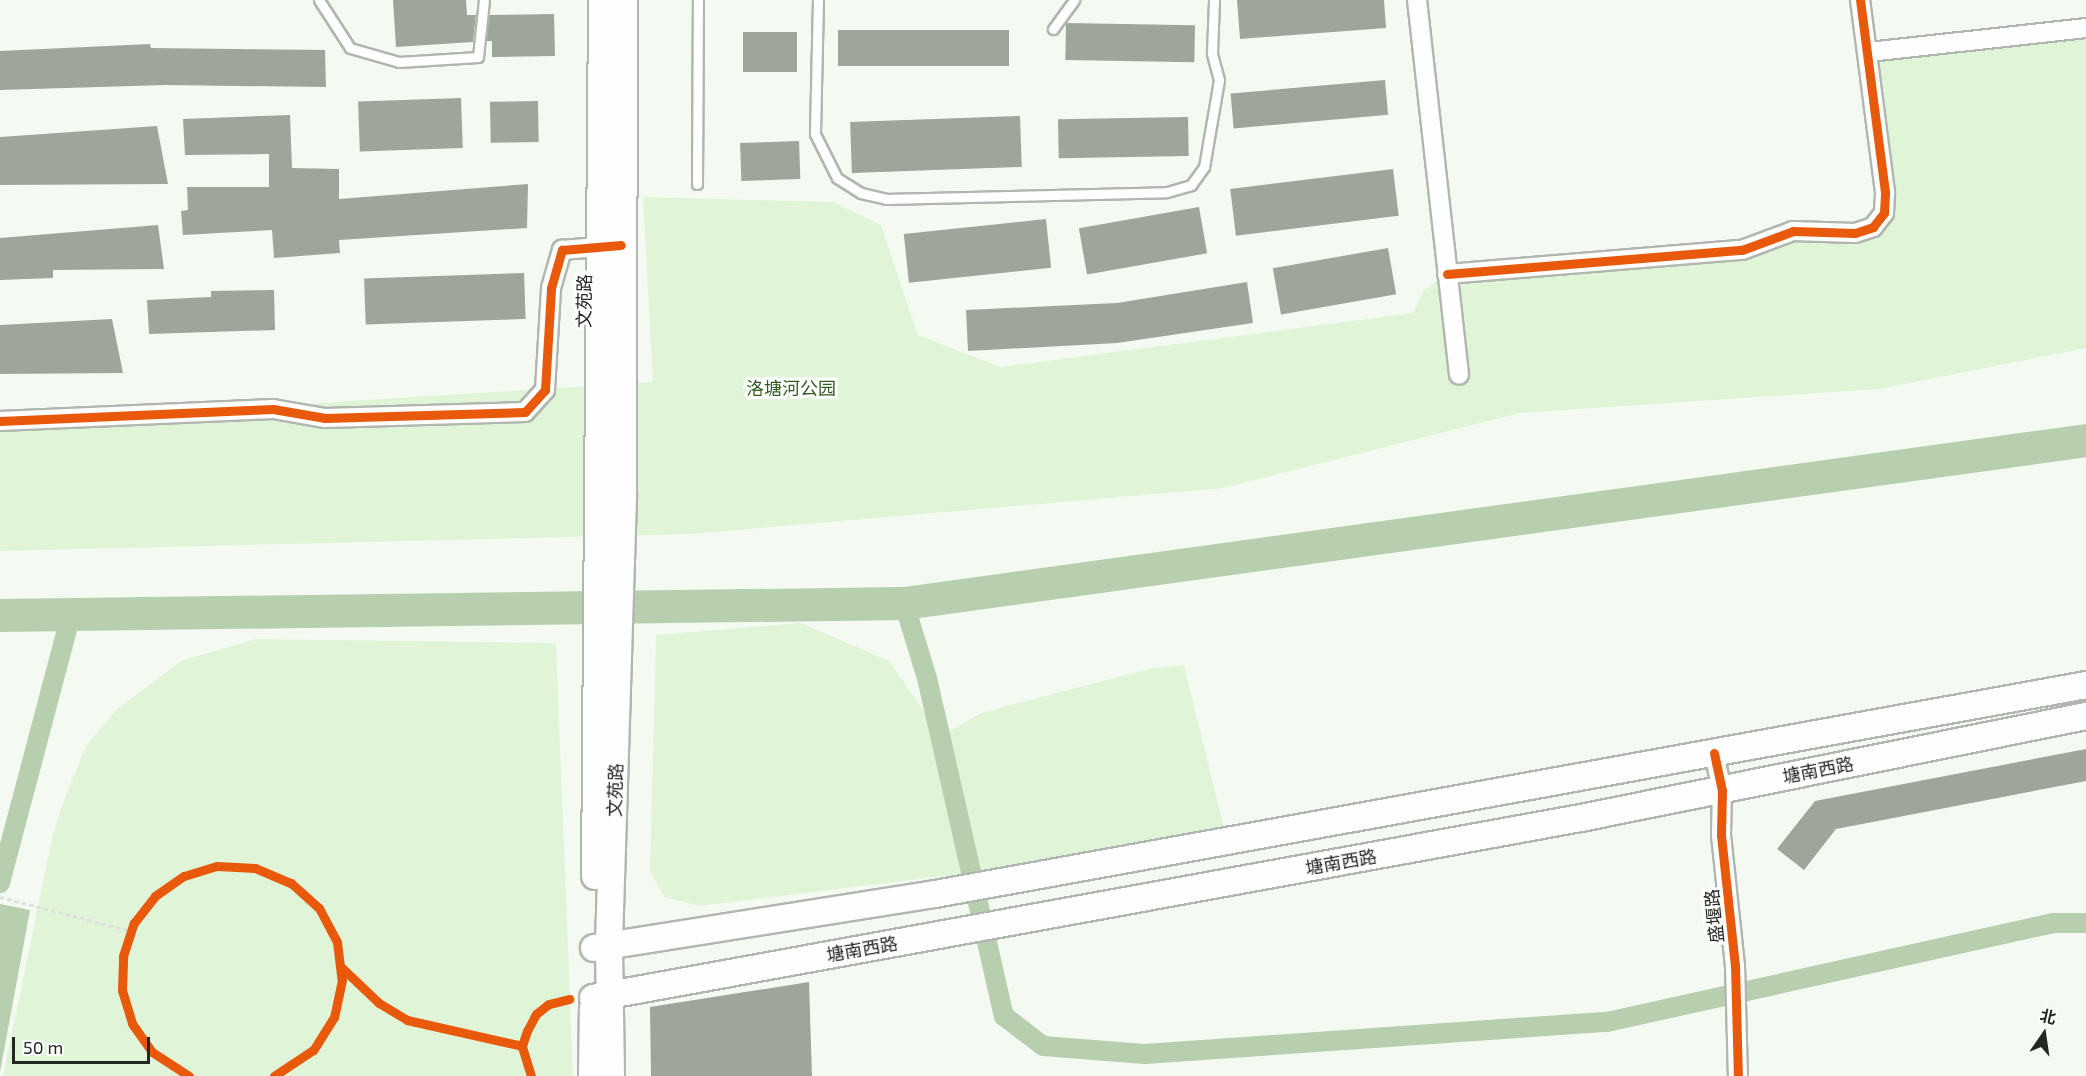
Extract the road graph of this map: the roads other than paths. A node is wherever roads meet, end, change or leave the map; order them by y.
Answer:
1 (319, 0) edge
2 (484, 0) edge
3 (603, 0) edge
4 (624, 0) edge
5 (698, 0) edge
6 (818, 0) edge
7 (1074, 0) edge
8 (1214, 0) edge
9 (1417, 0) edge
10 (1860, 0) edge
11 (2086, 28) edge
12 (1053, 29) dead end
13 (1869, 52) junction
14 (698, 184) dead end
15 (612, 246) junction
16 (1447, 274) junction
17 (1460, 375) dead end
18 (0, 421) edge
19 (609, 675) junction
20 (2086, 685) edge
21 (2086, 716) edge
22 (1714, 753) junction
23 (1722, 790) junction
24 (601, 945) junction
25 (601, 996) junction
26 (592, 1076) edge
27 (612, 1076) edge
28 (1738, 1076) edge

1 - 2 lane
3 - 15 main road, 文苑路
4 - 15 main road, 文苑路
5 - 14 lane
6 - 8 lane
7 - 12 lane
9 - 16 street
10 - 13 street
11 - 13 street
13 - 16 street
15 - 18 street
15 - 19 main road, 文苑路
15 - 19 main road, 文苑路
16 - 17 street
19 - 24 main road, 文苑路
20 - 22 main road, 塘南西路
21 - 23 main road, 塘南西路
22 - 23 street, 盛堰路
22 - 24 main road, 塘南西路
23 - 25 main road, 塘南西路
23 - 28 street, 盛堰路
24 - 25 main road, 文苑路
25 - 26 main road, 文苑路
25 - 27 main road, 文苑路

